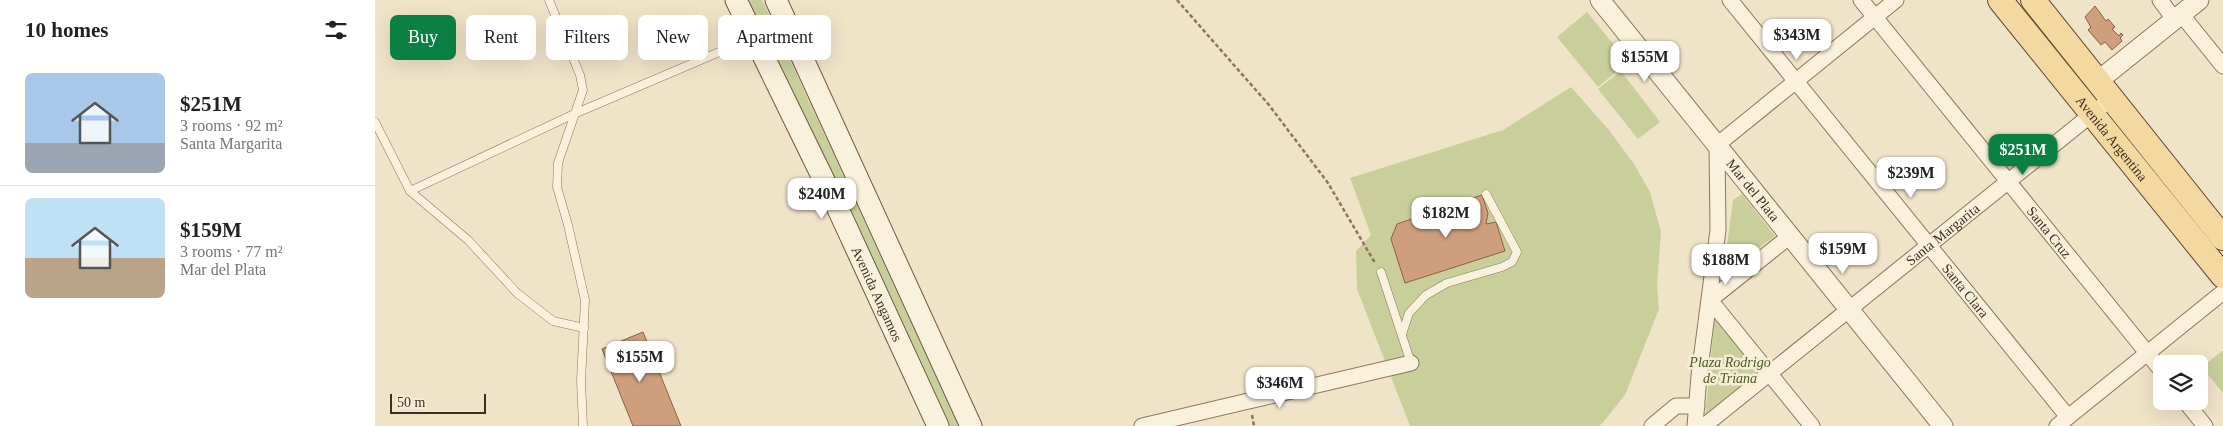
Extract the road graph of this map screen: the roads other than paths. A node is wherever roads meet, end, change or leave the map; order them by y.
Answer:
1 (549, 0) edge
2 (736, 0) edge
3 (775, 0) edge
4 (1600, 0) edge
5 (1730, 0) edge
6 (1861, 0) edge
7 (1896, 0) edge
8 (2000, 0) edge
9 (2033, 0) edge
10 (2159, 0) edge
11 (2199, 0) edge
12 (1875, 17) junction
13 (2178, 17) junction
14 (718, 53) edge
15 (2223, 66) edge
16 (1796, 81) junction
17 (2105, 90) junction
18 (574, 114) junction
19 (2091, 115) junction
20 (375, 122) edge
21 (1717, 145) junction
22 (2008, 182) junction
23 (410, 191) junction
24 (1485, 194) dead end
25 (1790, 236) junction
26 (2223, 237) edge
27 (1929, 245) junction
28 (2203, 253) junction
29 (1381, 272) road end
30 (2223, 276) edge
31 (2223, 292) edge
32 (1710, 300) junction
33 (1849, 310) junction
34 (584, 328) junction
35 (1402, 334) junction
36 (2148, 352) junction
37 (2153, 359) edge
38 (1411, 363) joint
39 (1769, 374) junction
40 (1697, 406) junction
41 (2192, 410) edge
42 (2062, 422) edge
43 (583, 426) edge
44 (938, 426) edge
45 (971, 426) edge
46 (1142, 426) edge
47 (1652, 426) edge
48 (1695, 426) edge
49 (1704, 426) edge
50 (1812, 426) edge
51 (1943, 426) edge
52 (2205, 426) edge

1 - 18 lane
2 - 44 main road, Avenida Angamos
3 - 45 main road
4 - 21 street, Mar del Plata
5 - 16 street, Santa Clara
6 - 12 street, Santa Cruz
7 - 12 street
8 - 19 main road, Avenida Argentina
9 - 17 main road, Avenida Argentina
10 - 13 street
11 - 13 street, Santa Margarita
12 - 16 street
12 - 22 street, Santa Cruz
13 - 15 street
13 - 17 street, Santa Margarita
14 - 18 lane
16 - 21 street
16 - 27 street, Santa Clara
17 - 19 street, Santa Margarita
17 - 26 main road, Avenida Argentina
18 - 23 lane
18 - 34 lane
19 - 22 street, Santa Margarita
19 - 28 main road, Avenida Argentina
20 - 23 lane
21 - 25 street, Mar del Plata
21 - 32 street
22 - 27 street, Santa Margarita
22 - 36 street, Santa Cruz
23 - 34 lane
24 - 35 lane
25 - 32 street
25 - 33 street, Mar del Plata
26 - 28 street
27 - 33 street, Santa Margarita
27 - 42 street, Santa Clara
28 - 30 main road, Avenida Argentina
29 - 35 lane
31 - 36 street
32 - 39 street
32 - 40 street
33 - 39 street, Santa Margarita
33 - 51 street, Mar del Plata
34 - 43 lane
35 - 38 lane
36 - 37 street, Santa Cruz
36 - 42 street
38 - 46 street
39 - 49 street, Santa Margarita
39 - 50 street
40 - 47 street
40 - 48 street
41 - 52 street

